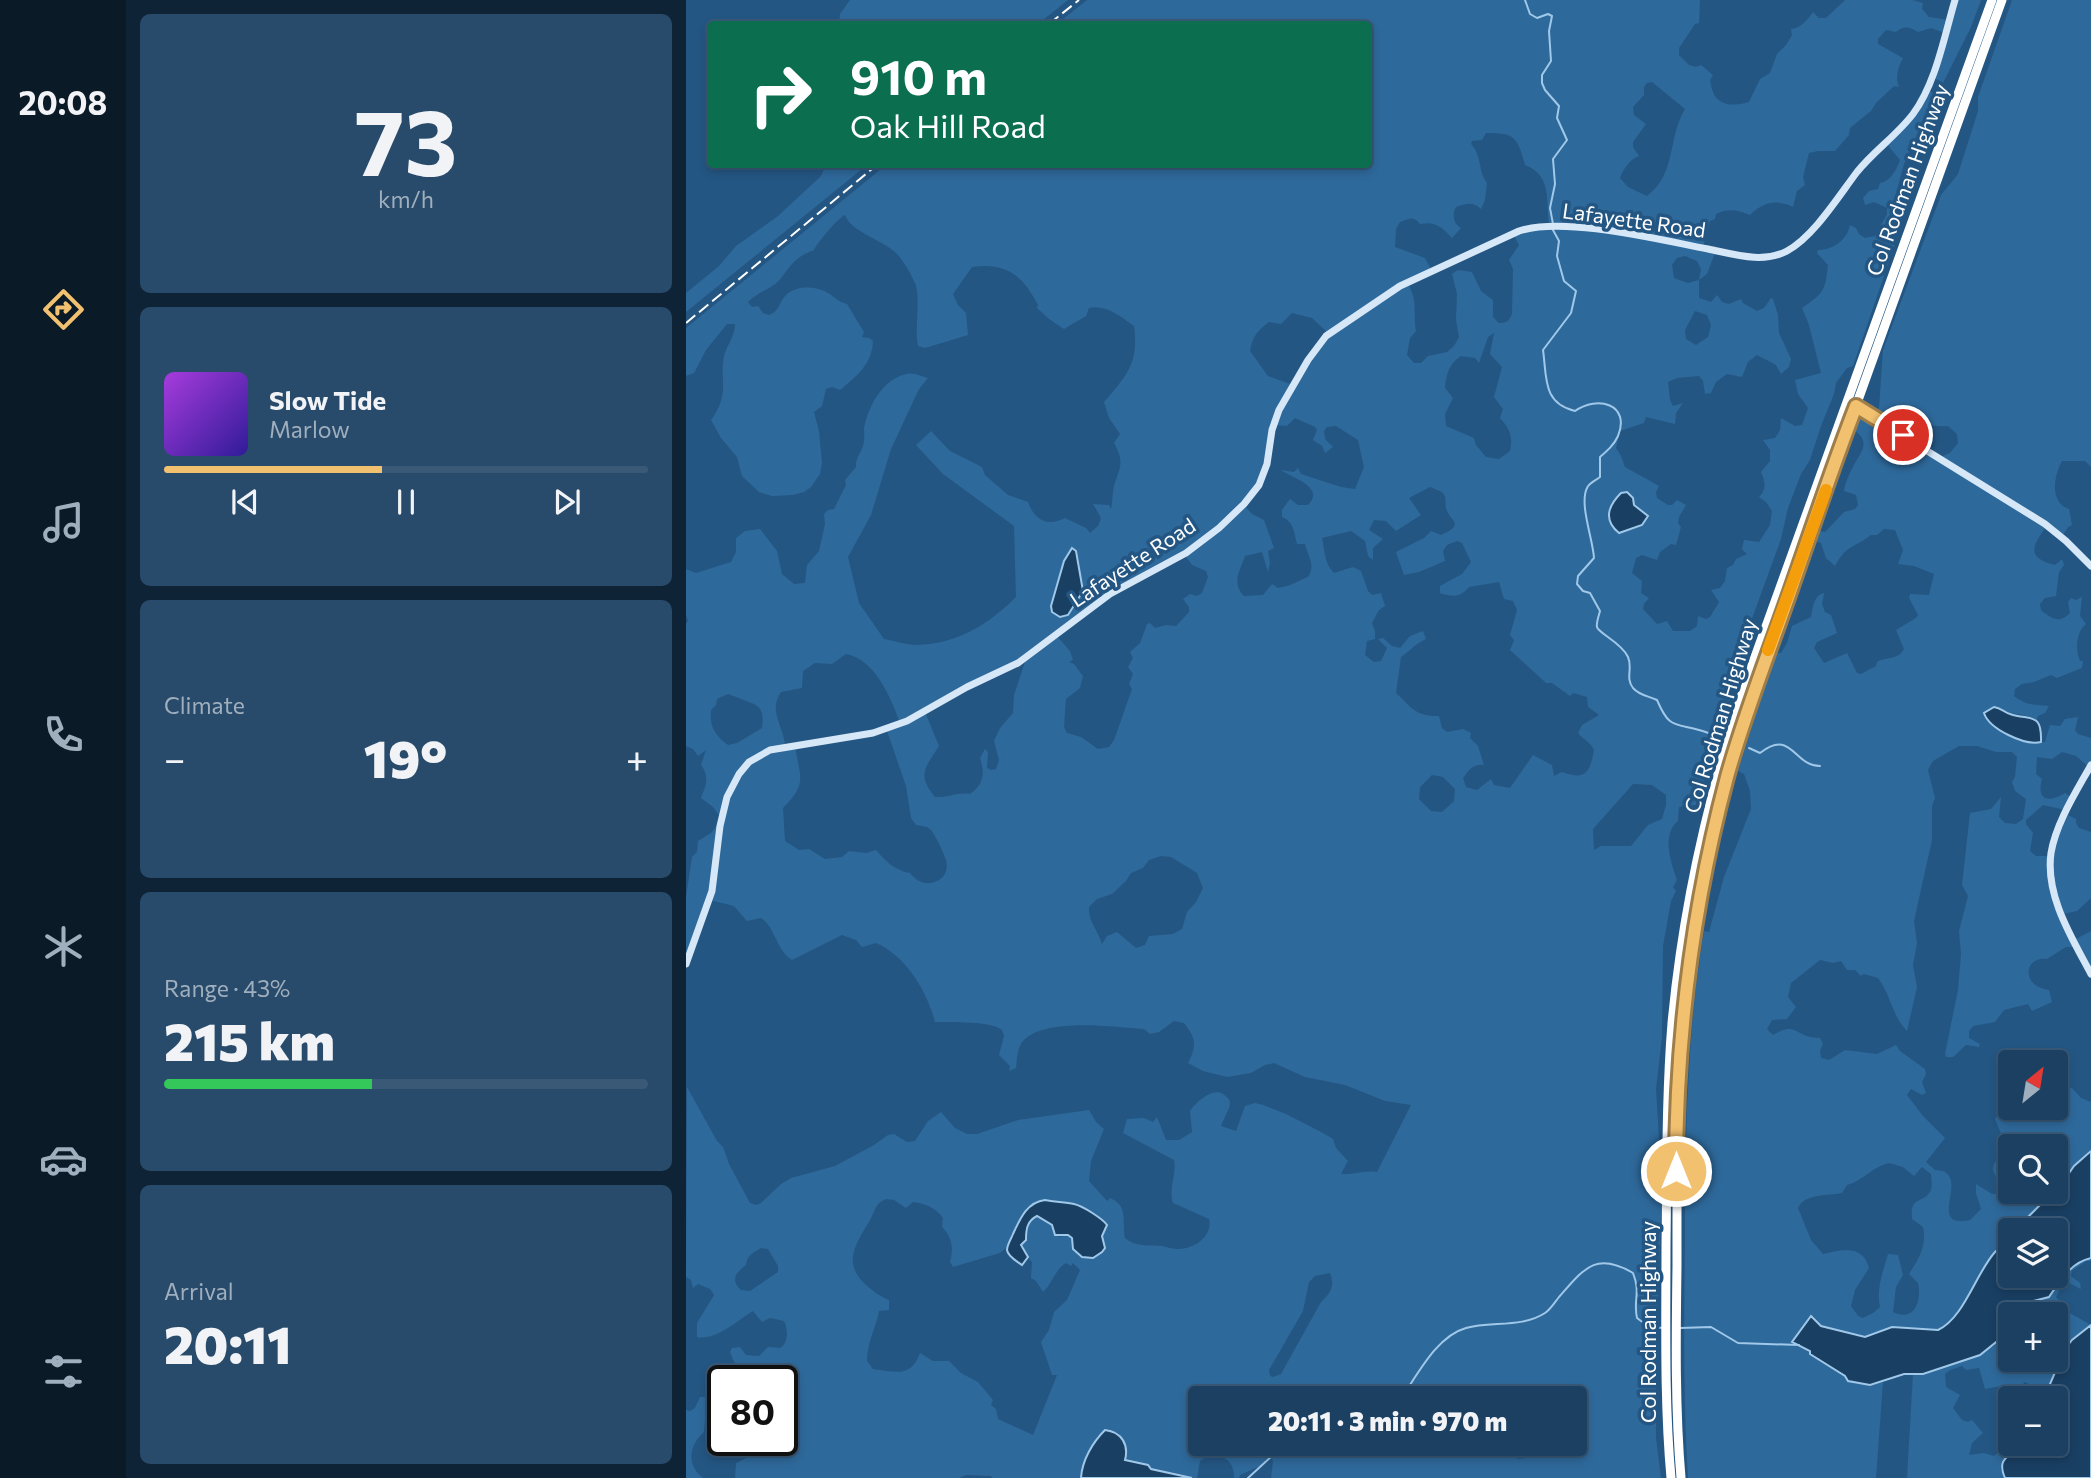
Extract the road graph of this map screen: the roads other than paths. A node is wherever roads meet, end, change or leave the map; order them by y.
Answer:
1 (1955, 0) edge
2 (1992, 0) edge
3 (2002, 0) edge
4 (1851, 404) junction
5 (2091, 566) edge
6 (2091, 765) edge
7 (686, 964) edge
8 (2091, 974) edge
9 (1671, 1328) junction
10 (1671, 1478) edge
11 (1681, 1478) edge

1 - 7 street, Lafayette Road
2 - 4 highway, Col Rodman Highway
3 - 4 highway, Col Rodman Highway
4 - 5 street
4 - 9 highway, Col Rodman Highway
6 - 8 street
9 - 10 highway, Col Rodman Highway
9 - 11 highway, Col Rodman Highway

